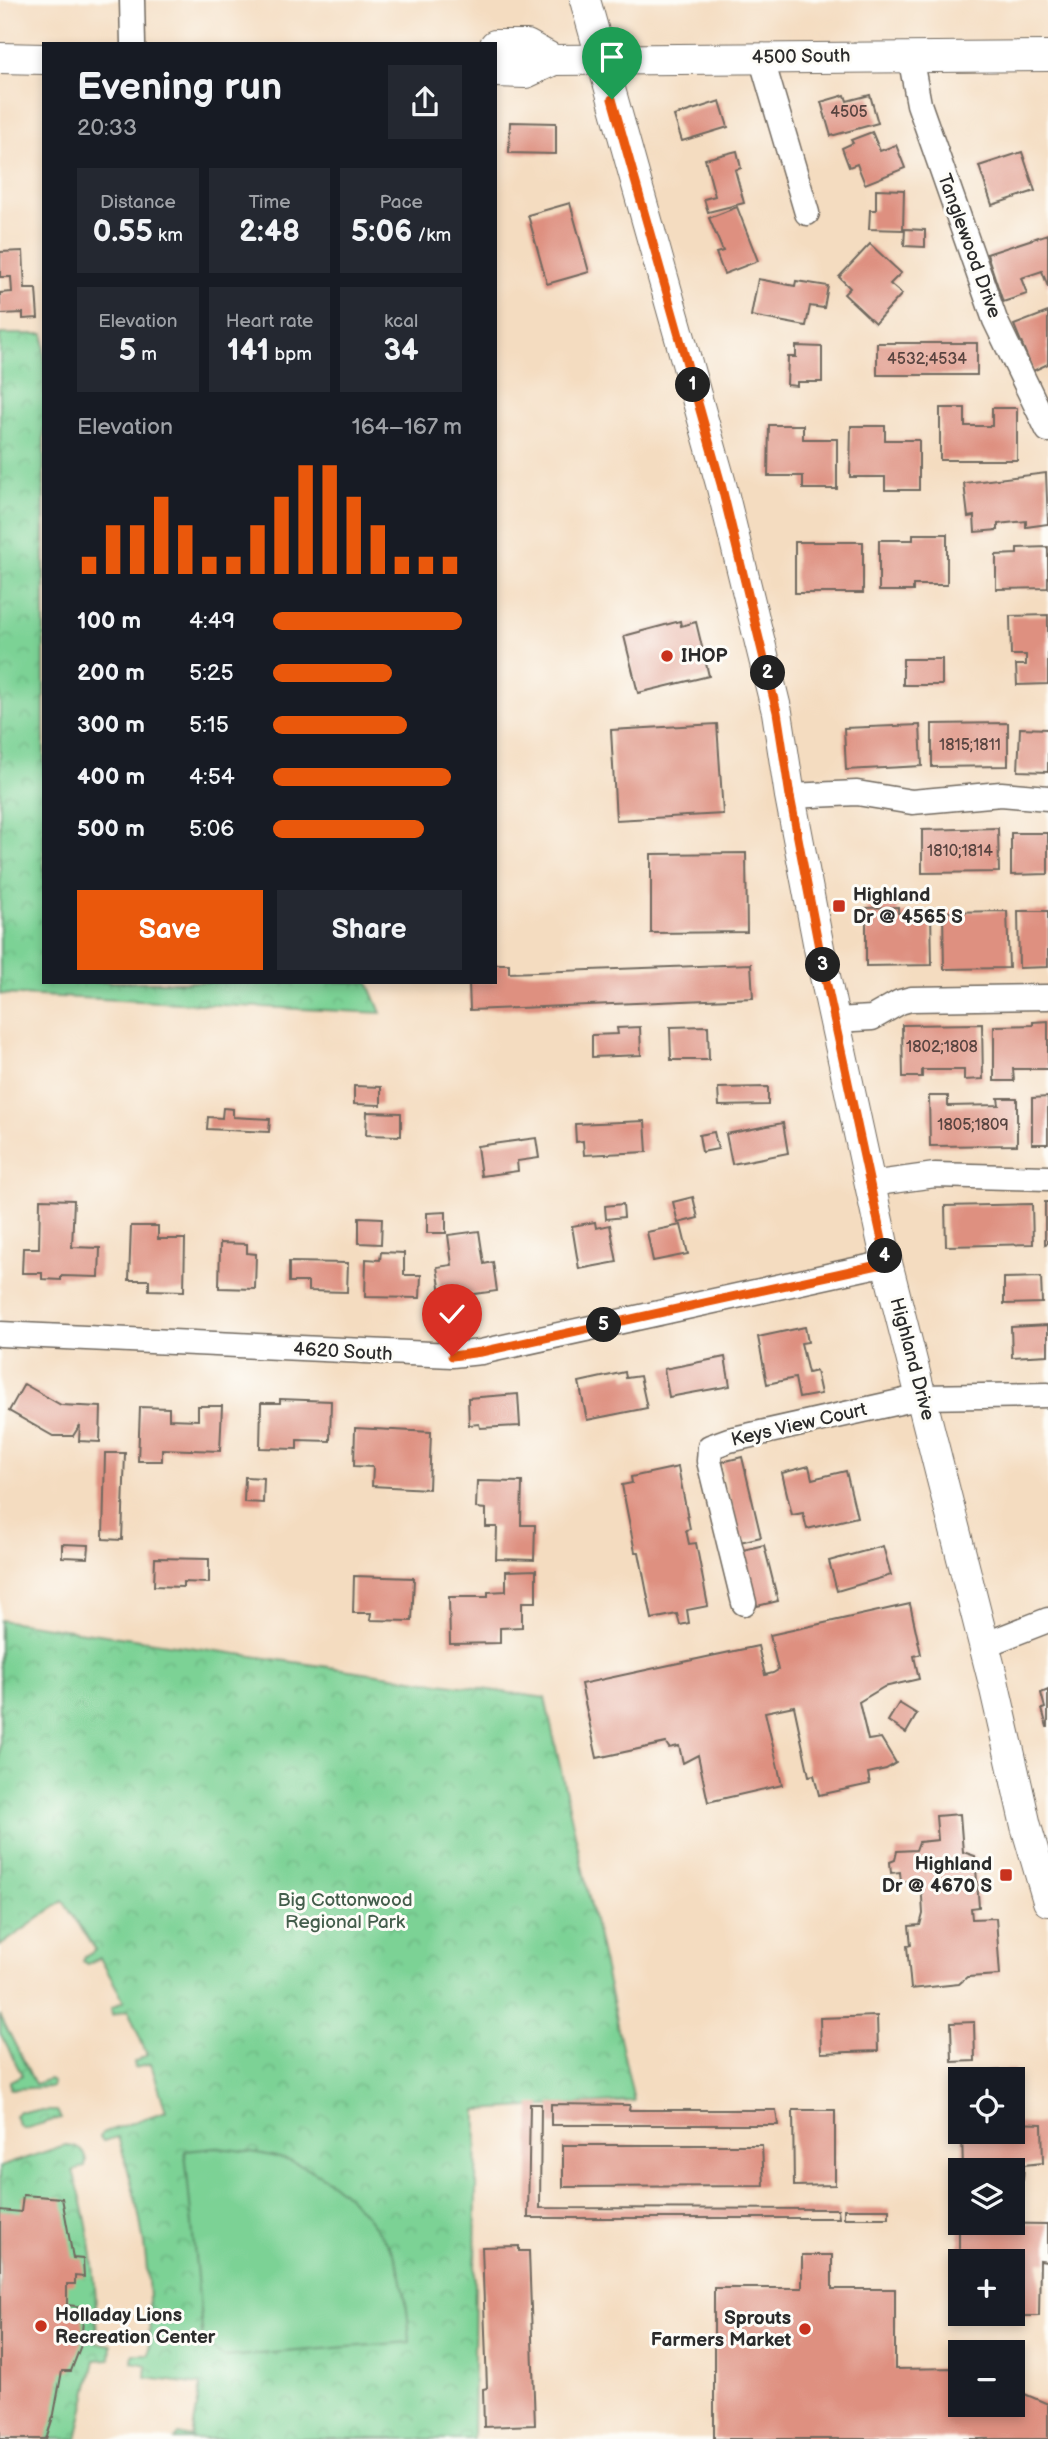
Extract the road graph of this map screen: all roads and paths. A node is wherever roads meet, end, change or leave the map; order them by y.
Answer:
1 (132, 0) edge
2 (585, 0) edge
3 (133, 42) edge
4 (497, 45) edge
5 (910, 56) junction
6 (1048, 56) edge
7 (0, 58) edge
8 (761, 58) junction
9 (42, 59) edge
10 (554, 60) junction
11 (601, 60) junction
12 (497, 72) edge
13 (807, 213) dead end
14 (1048, 430) edge
15 (790, 796) junction
16 (1048, 798) edge
17 (1048, 997) edge
18 (836, 1020) junction
19 (1048, 1178) edge
20 (870, 1184) junction
21 (887, 1263) junction
22 (0, 1334) edge
23 (1048, 1395) edge
24 (922, 1397) junction
25 (744, 1603) dead end
26 (1048, 1620) edge
27 (984, 1646) junction
28 (1048, 1899) edge

1 - 3 street
2 - 11 main road, Highland Drive
4 - 10 main road, 4500 South
5 - 6 main road, 4500 South
5 - 8 main road, 4500 South
5 - 14 street, Tanglewood Drive
7 - 9 main road
8 - 11 main road, 4500 South
8 - 13 street
10 - 11 main road, 4500 South
10 - 12 main road, 4500 South
11 - 15 main road, Highland Drive
15 - 16 street
15 - 18 main road, Highland Drive
17 - 18 street
18 - 20 main road, Highland Drive
19 - 20 street
20 - 21 main road, Highland Drive
21 - 22 street, 4620 South
21 - 24 main road, Highland Drive
23 - 24 street
24 - 25 street, Keys View Court
24 - 27 main road, Highland Drive
26 - 27 street
27 - 28 main road, Highland Drive

